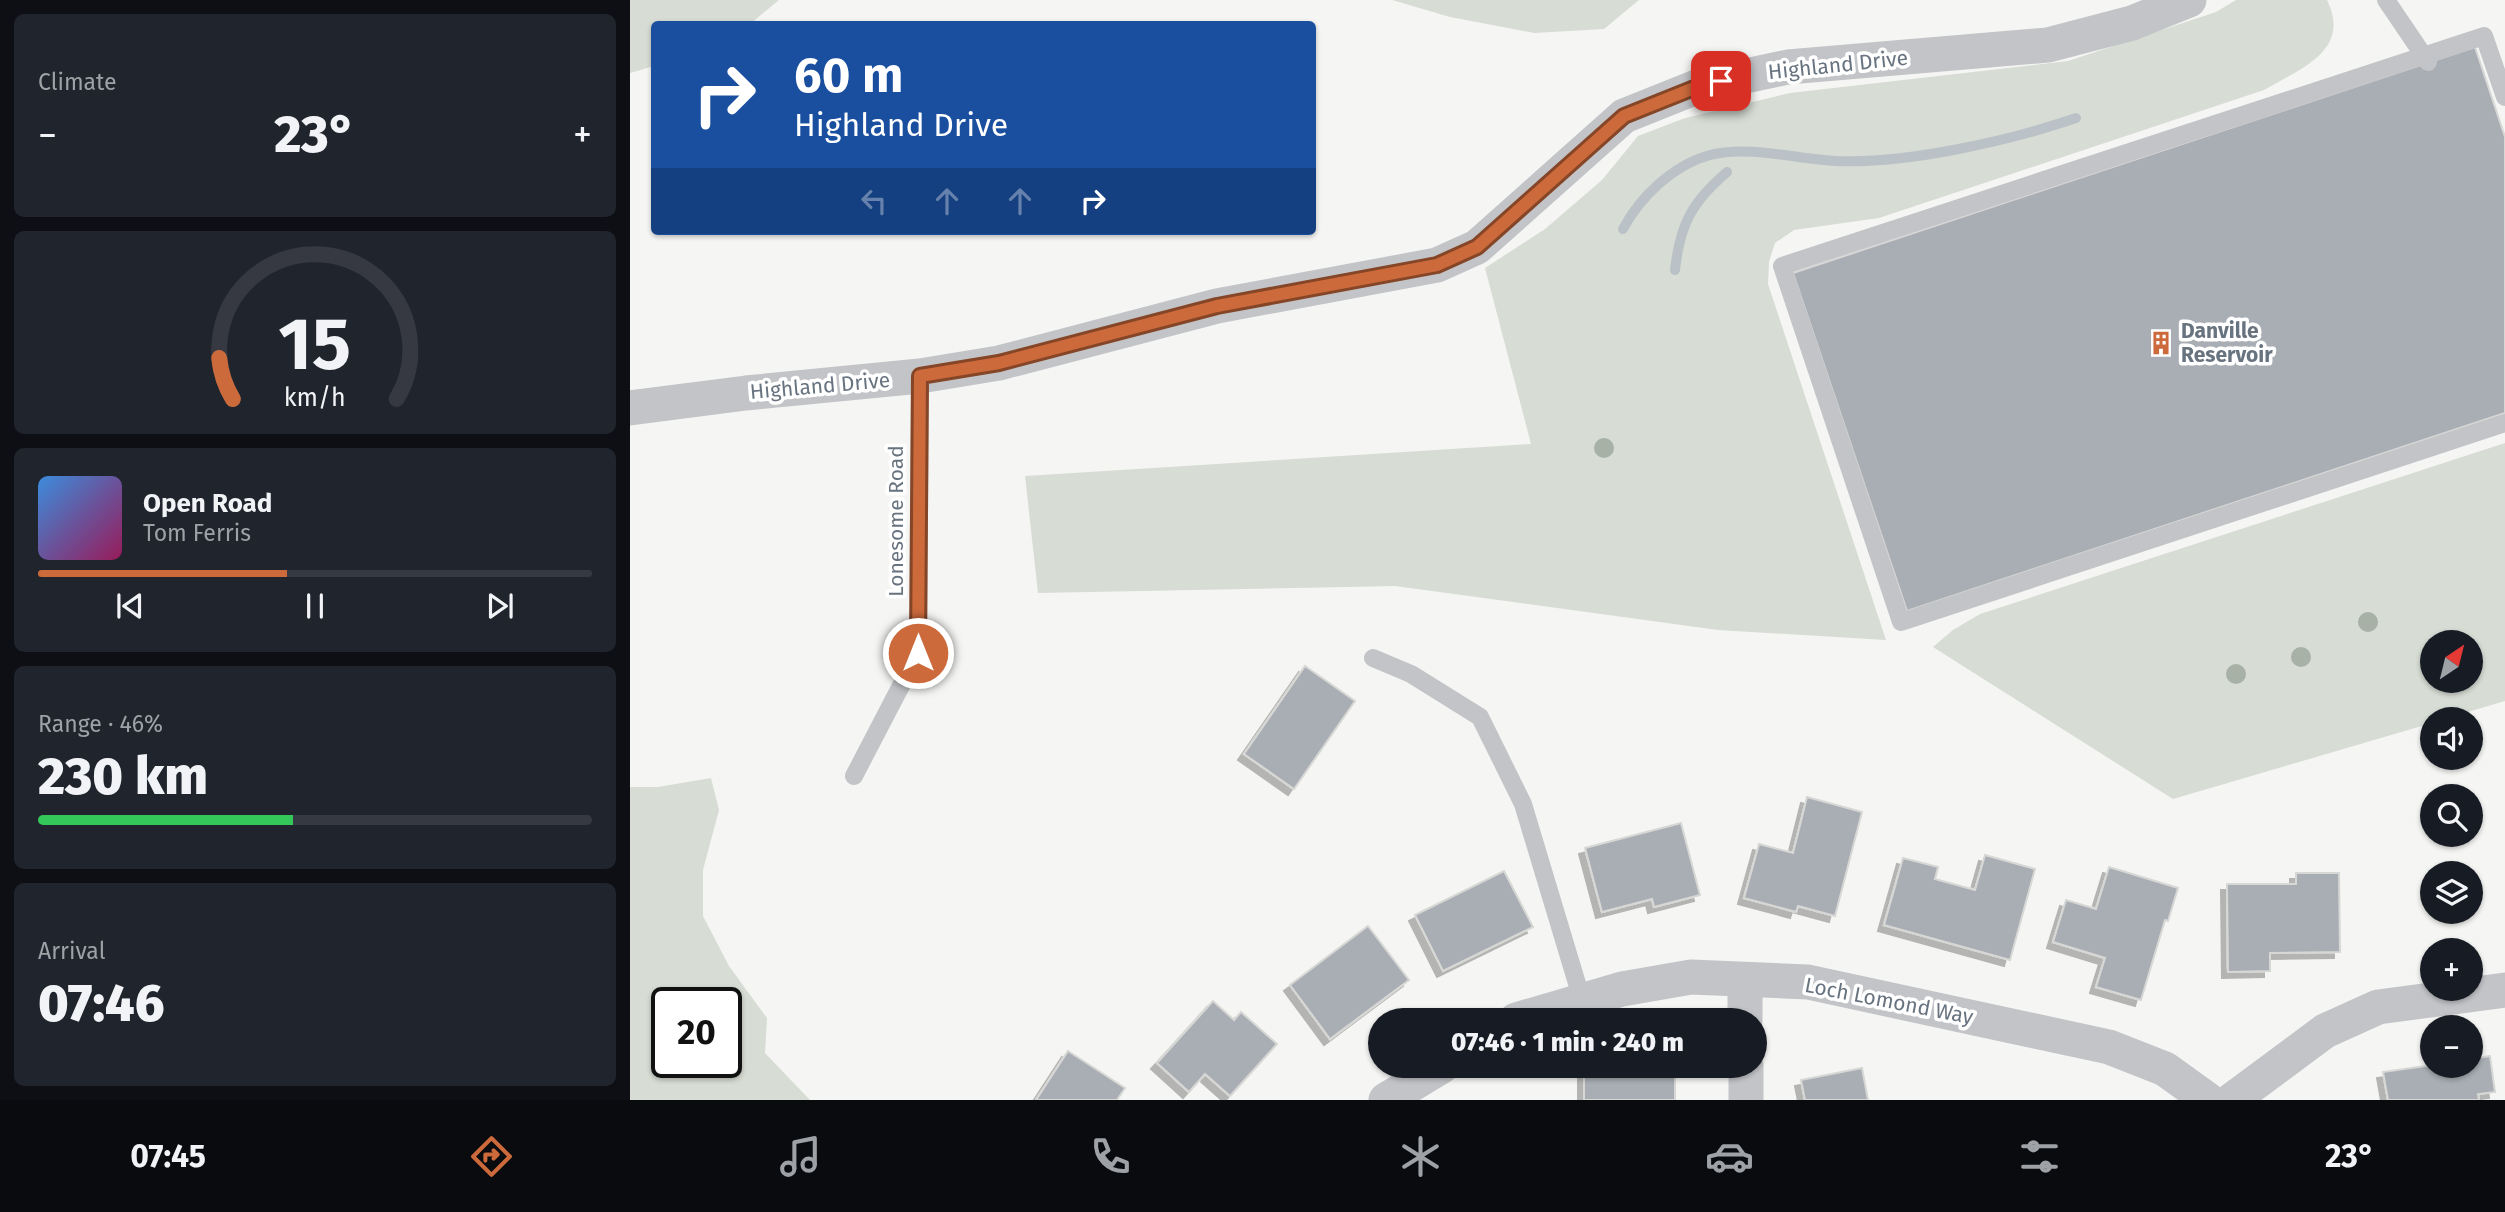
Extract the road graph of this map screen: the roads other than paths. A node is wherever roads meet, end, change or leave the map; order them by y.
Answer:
1 (2189, 0) edge
2 (2386, 0) edge
3 (2425, 59) junction
4 (2505, 97) edge
5 (920, 376) junction
6 (630, 408) edge
7 (2505, 423) edge
8 (1373, 658) dead end
9 (854, 776) dead end
10 (1745, 980) junction
11 (2505, 990) edge
12 (1582, 1000) junction
13 (1556, 1008) edge
14 (1745, 1008) edge
15 (1422, 1078) edge
16 (1745, 1078) edge
17 (1386, 1100) edge
18 (1746, 1100) edge
19 (2208, 1100) edge
20 (2232, 1100) edge

1 - 5 street, Highland Drive
2 - 3 lane
3 - 4 lane
3 - 7 lane
5 - 6 street, Highland Drive
5 - 9 lane, Lonesome Road
8 - 12 lane
10 - 12 street, Loch Lomond Way
10 - 14 street
10 - 19 street, Loch Lomond Way
11 - 20 street
12 - 13 street, Loch Lomond Way
15 - 17 street
16 - 18 street

